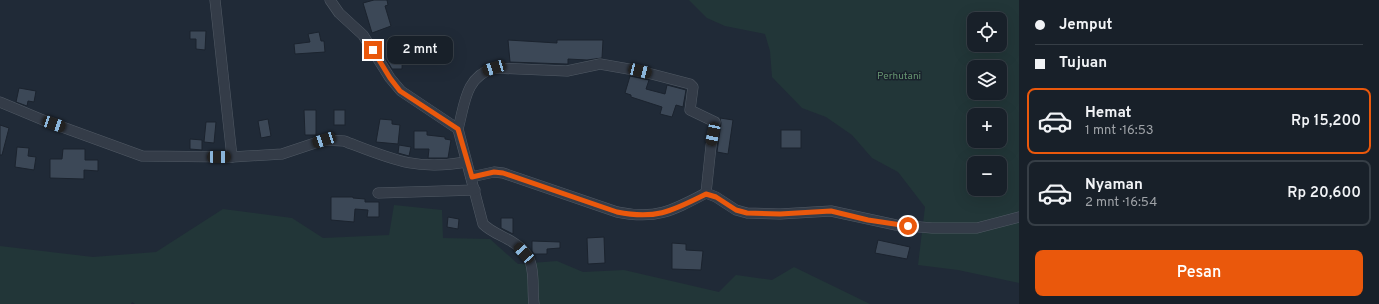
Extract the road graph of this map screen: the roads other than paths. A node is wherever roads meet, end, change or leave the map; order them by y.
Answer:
1 (215, 0) edge
2 (330, 0) edge
3 (0, 102) edge
4 (458, 129) junction
5 (232, 157) junction
6 (466, 162) junction
7 (472, 177) junction
8 (475, 190) junction
9 (378, 193) dead end
10 (706, 194) junction
11 (1019, 217) edge
12 (534, 304) edge

1 - 5 street
2 - 4 street
3 - 5 street
4 - 6 street
4 - 10 street
5 - 6 street
6 - 7 street
7 - 8 street
7 - 10 street
8 - 9 street
8 - 12 street
10 - 11 street

